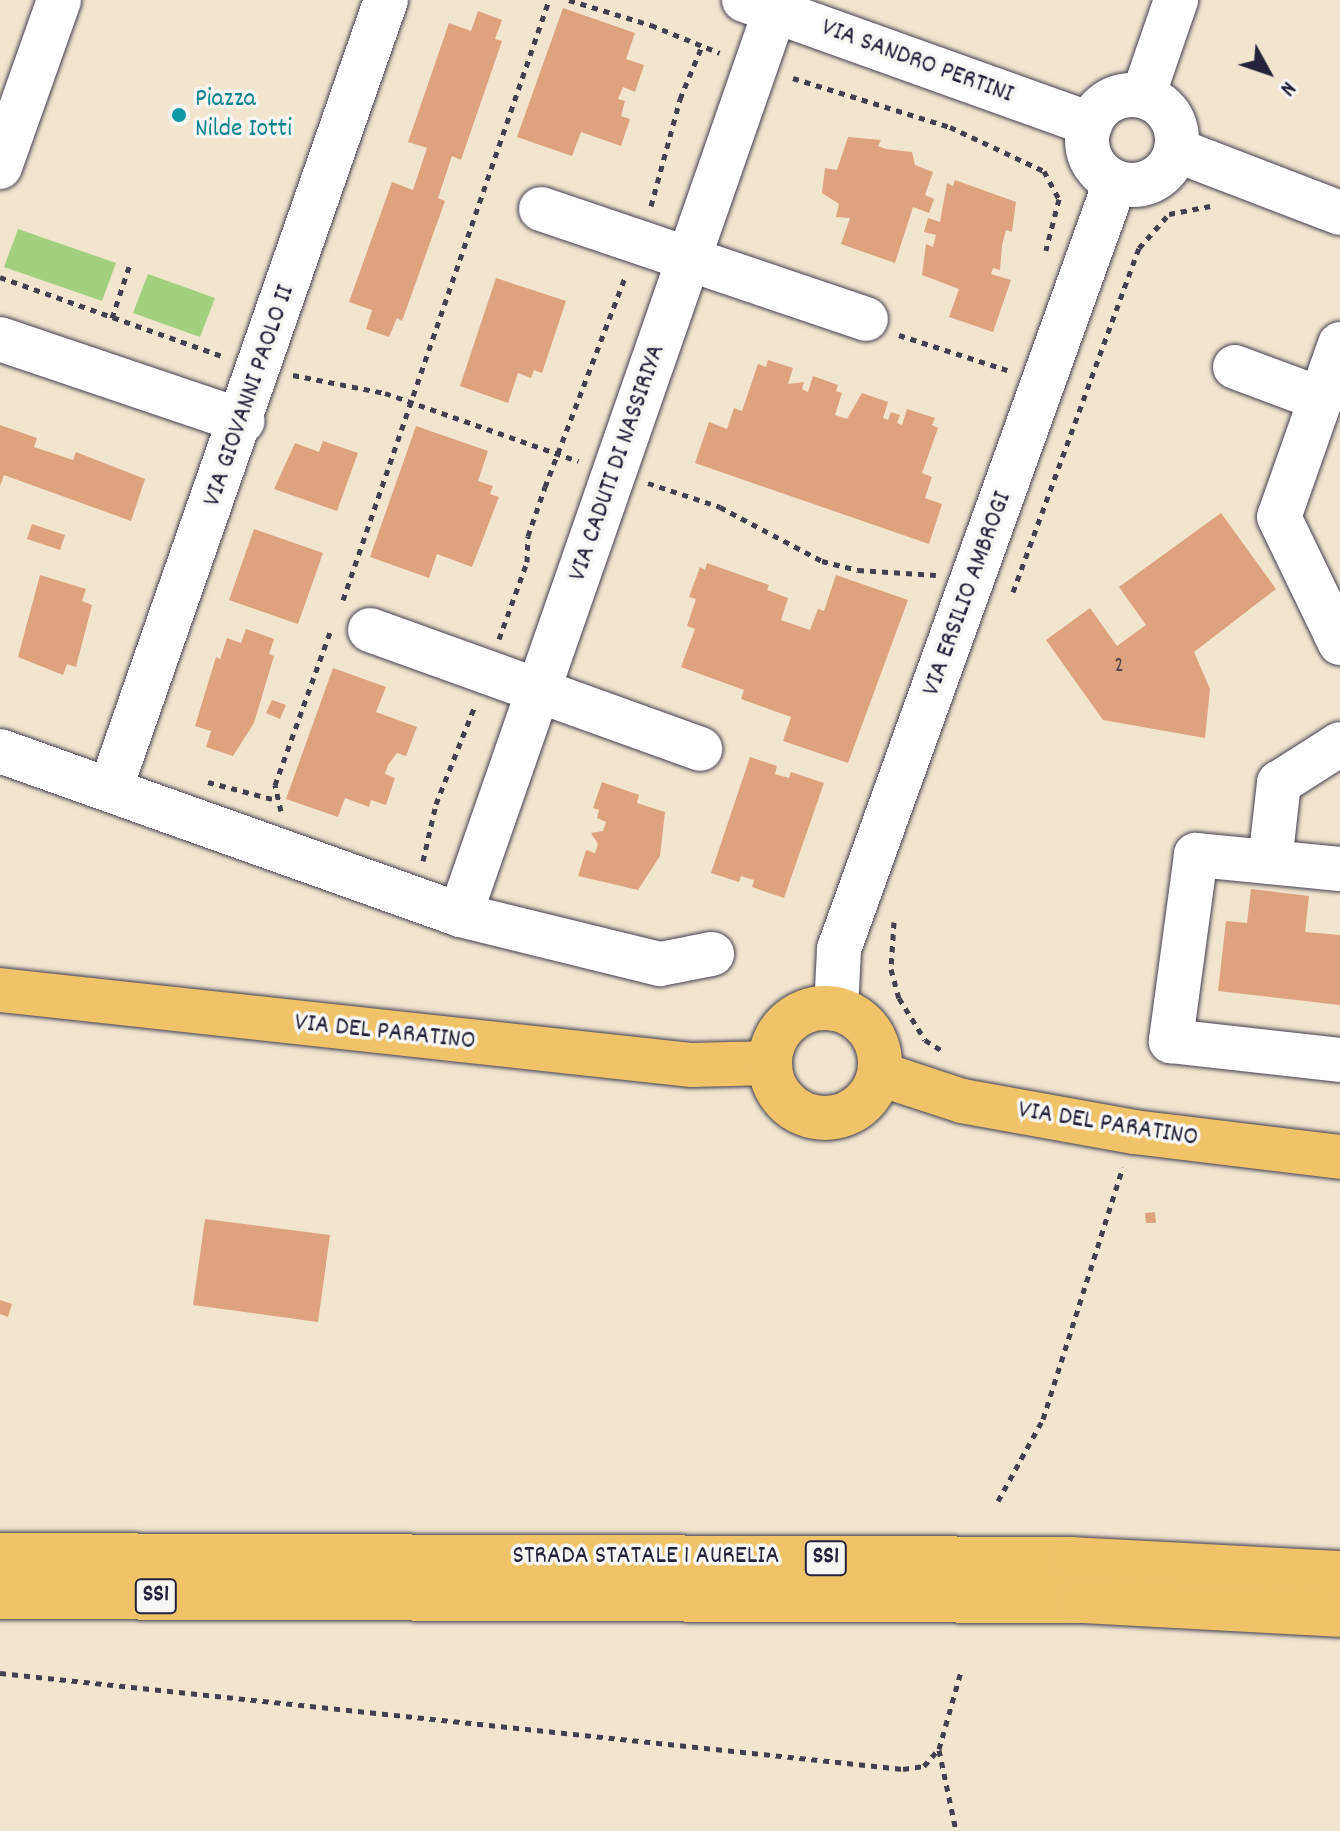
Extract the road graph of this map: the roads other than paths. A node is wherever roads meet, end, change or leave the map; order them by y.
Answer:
1 (59, 0) edge
2 (386, 0) edge
3 (1176, 0) edge
4 (760, 5) edge
5 (1143, 96) junction
6 (1090, 124) junction
7 (1176, 150) junction
8 (0, 167) edge
9 (1115, 183) junction
10 (541, 209) dead end
11 (1340, 213) edge
12 (687, 260) junction
13 (866, 319) road end
14 (0, 339) edge
15 (1340, 344) edge
16 (1235, 367) dead end
17 (1321, 399) junction
18 (242, 421) junction
19 (348, 620) road end
20 (1340, 643) edge
21 (539, 691) junction
22 (1340, 744) edge
23 (700, 749) dead end
24 (0, 751) edge
25 (110, 790) junction
26 (1270, 862) junction
27 (1340, 869) edge
28 (460, 915) junction
29 (712, 954) dead end
30 (0, 990) edge
31 (836, 1009) junction
32 (1340, 1060) edge
33 (770, 1063) junction
34 (880, 1074) junction
35 (1340, 1157) edge
36 (0, 1555) edge
37 (1340, 1573) edge
38 (0, 1597) edge
39 (1340, 1615) edge

1 - 8 street
2 - 18 street, VIA GIOVANNI PAOLO II
3 - 5 street
4 - 6 street, VIA SANDRO PERTINI
4 - 12 street, VIA CADUTI DI NASSIRIYA
5 - 6 street
5 - 7 street
6 - 9 street
7 - 9 street
7 - 11 street
9 - 31 street, VIA ERSILIO AMBROGI
10 - 12 street
12 - 13 street
12 - 21 street, VIA CADUTI DI NASSIRIYA
14 - 18 street
15 - 17 street
16 - 17 street
17 - 20 street
18 - 25 street, VIA GIOVANNI PAOLO II
19 - 21 street
21 - 23 street
21 - 28 street, VIA CADUTI DI NASSIRIYA
22 - 26 street
24 - 25 street
25 - 28 street
26 - 27 street
26 - 32 street
28 - 29 street
30 - 33 main road, VIA DEL PARATINO
31 - 33 main road
31 - 34 main road
33 - 34 main road
34 - 35 main road, VIA DEL PARATINO
36 - 37 main road, STRADA STATALE 1 AURELIA / SS1
38 - 39 main road, STRADA STATALE 1 AURELIA / SS1

